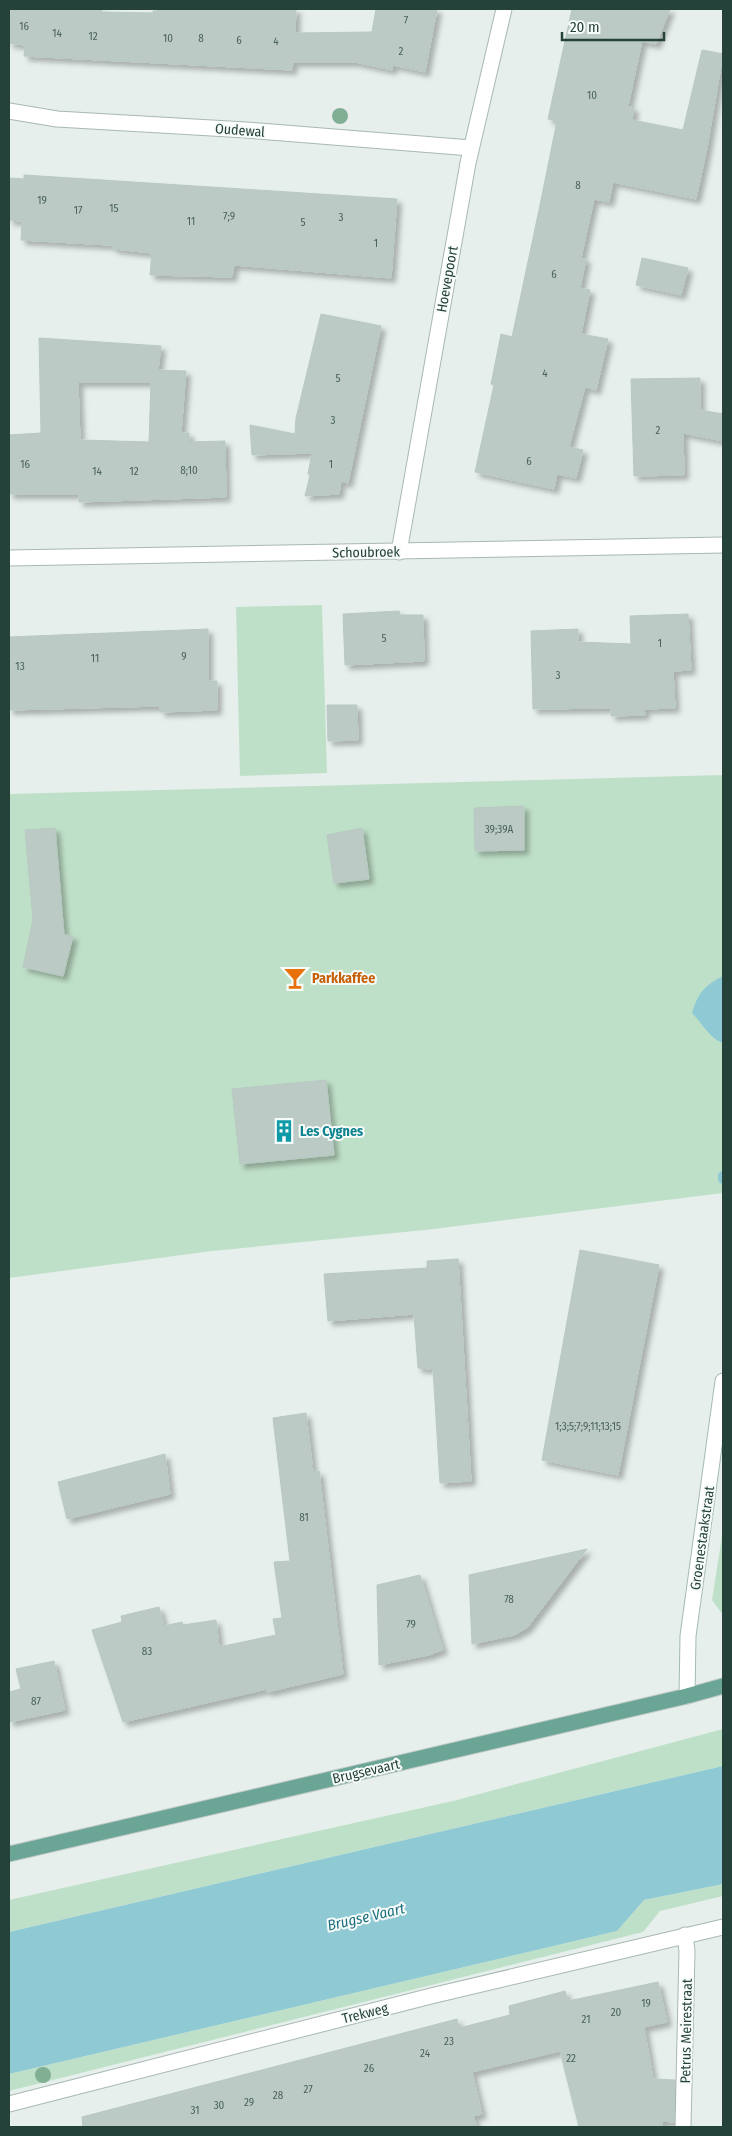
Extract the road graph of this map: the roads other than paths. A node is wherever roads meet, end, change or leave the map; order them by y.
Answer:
1 (504, 9) edge
2 (9, 111) edge
3 (472, 148) junction
4 (723, 546) edge
5 (399, 552) junction
6 (9, 558) edge
7 (723, 1381) edge
8 (723, 1686) edge
9 (687, 1696) junction
10 (9, 1854) edge
11 (723, 1927) edge
12 (685, 1935) junction
13 (9, 2104) edge
14 (683, 2127) edge

1 - 3 street, Hoevepoort
2 - 3 street, Oudewal
3 - 5 street, Hoevepoort
4 - 5 street, Schoubroek
5 - 6 street, Schoubroek
7 - 9 street, Groenestaakstraat
8 - 9 main road, Brugsevaart
9 - 10 main road, Brugsevaart
11 - 12 street, Trekweg
12 - 13 street, Trekweg
12 - 14 street, Petrus Meirestraat

